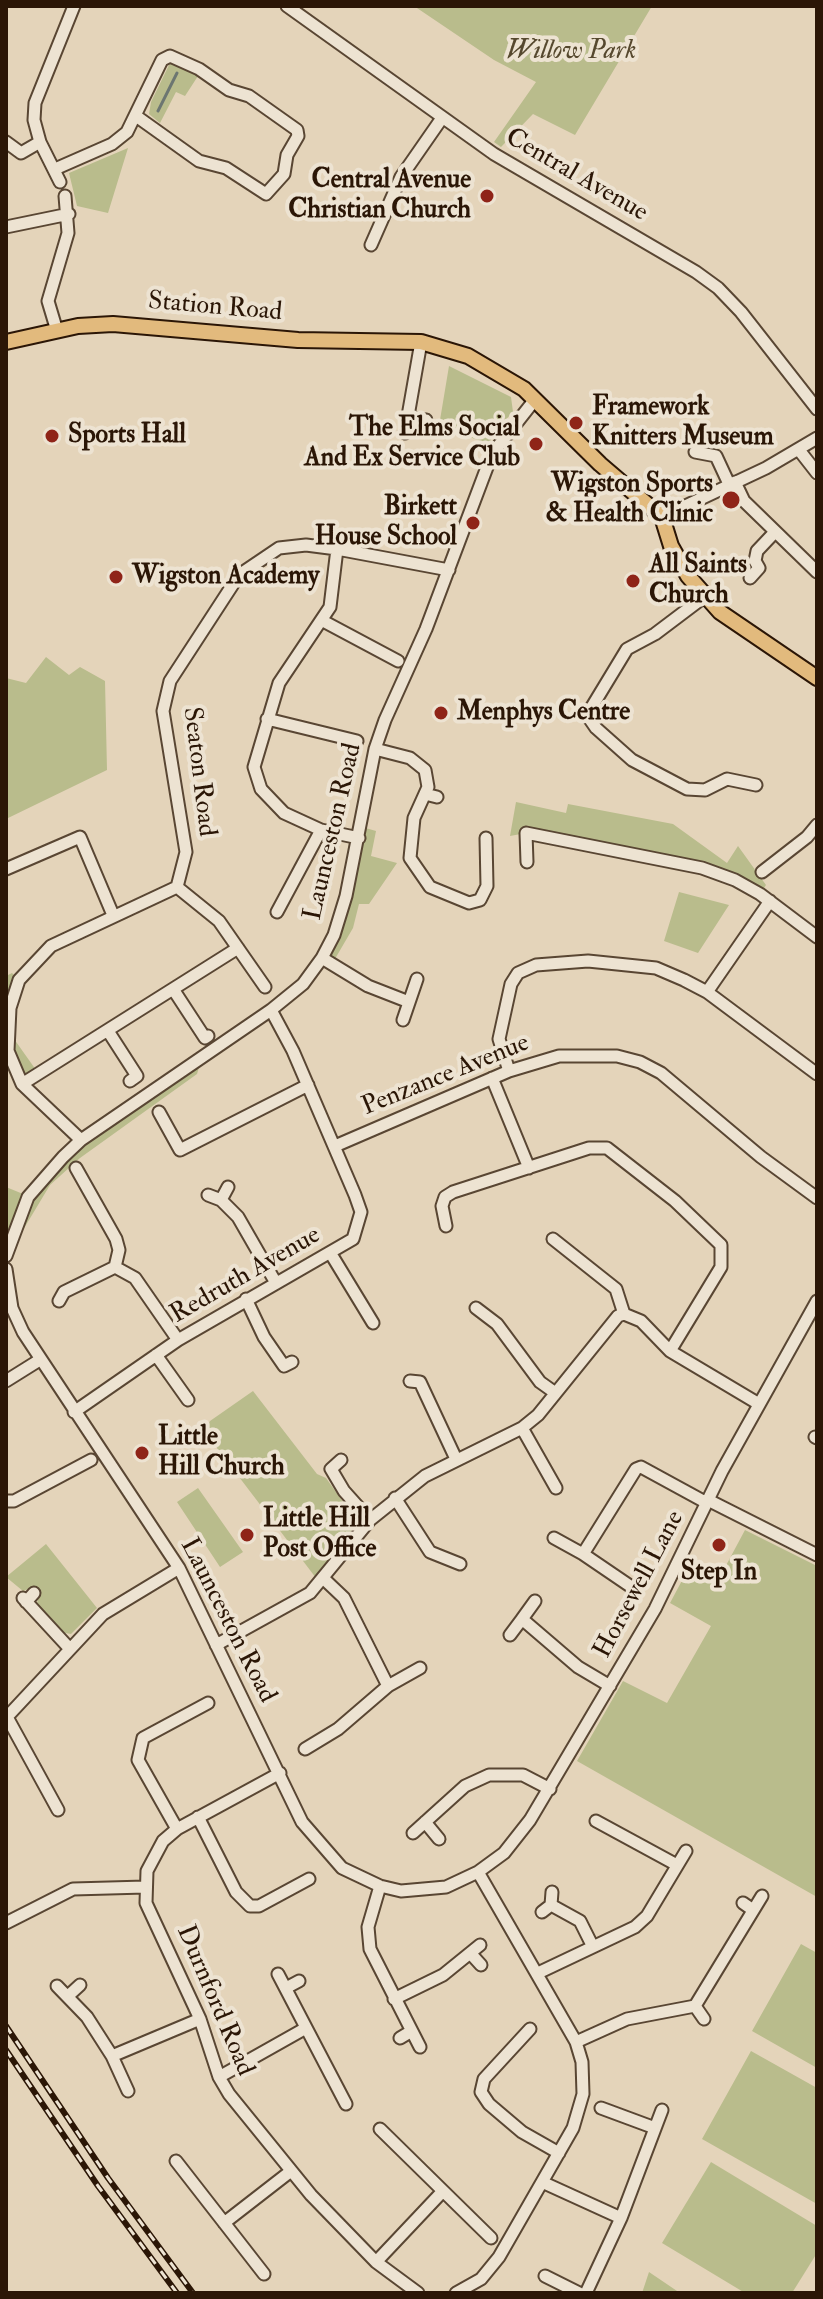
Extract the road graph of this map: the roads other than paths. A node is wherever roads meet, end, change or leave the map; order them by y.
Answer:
1 (74, 6) edge
2 (287, 6) edge
3 (136, 116) junction
4 (442, 118) junction
5 (6, 142) edge
6 (40, 142) junction
7 (55, 169) junction
8 (60, 182) dead end
9 (65, 196) dead end
10 (69, 214) junction
11 (6, 227) edge
12 (371, 245) dead end
13 (57, 331) junction
14 (6, 342) edge
15 (421, 342) junction
16 (533, 402) junction
17 (817, 409) edge
18 (407, 418) junction
19 (426, 420) dead end
20 (405, 433) dead end
21 (817, 438) edge
22 (799, 450) junction
23 (695, 452) dead end
24 (817, 473) edge
25 (732, 483) junction
26 (662, 517) junction
27 (774, 533) junction
28 (337, 549) junction
29 (449, 570) junction
30 (817, 572) edge
31 (750, 578) dead end
32 (704, 597) junction
33 (323, 621) junction
34 (398, 661) dead end
35 (817, 678) edge
36 (267, 719) junction
37 (357, 741) dead end
38 (375, 749) junction
39 (733, 767) dead end
40 (731, 780) junction
41 (756, 785) dead end
42 (528, 818) dead end
43 (817, 825) edge
44 (94, 830) dead end
45 (321, 830) junction
46 (526, 833) junction
47 (80, 837) junction
48 (359, 838) junction
49 (486, 838) dead end
50 (527, 862) dead end
51 (6, 869) edge
52 (762, 872) dead end
53 (177, 887) junction
54 (770, 901) junction
55 (277, 912) dead end
56 (113, 915) junction
57 (817, 937) edge
58 (238, 948) junction
59 (322, 958) junction
60 (417, 979) dead end
61 (265, 987) dead end
62 (173, 989) junction
63 (707, 992) junction
64 (409, 1002) junction
65 (8, 1008) edge
66 (271, 1010) junction
67 (403, 1020) dead end
68 (108, 1031) junction
69 (204, 1039) dead end
70 (509, 1071) junction
71 (817, 1074) edge
72 (492, 1078) junction
73 (130, 1081) dead end
74 (22, 1084) junction
75 (308, 1085) junction
76 (159, 1112) dead end
77 (81, 1140) junction
78 (335, 1146) junction
79 (76, 1168) dead end
80 (529, 1168) junction
81 (228, 1187) dead end
82 (208, 1195) dead end
83 (817, 1198) edge
84 (221, 1200) junction
85 (446, 1226) dead end
86 (553, 1239) dead end
87 (582, 1245) dead end
88 (331, 1254) junction
89 (6, 1256) edge
90 (573, 1256) junction
91 (115, 1267) junction
92 (6, 1269) edge
93 (276, 1283) junction
94 (246, 1299) junction
95 (59, 1301) dead end
96 (816, 1307) edge
97 (476, 1308) dead end
98 (624, 1314) junction
99 (373, 1323) dead end
100 (178, 1340) junction
101 (670, 1351) junction
102 (156, 1355) junction
103 (38, 1361) junction
104 (292, 1362) dead end
105 (418, 1380) dead end
106 (6, 1381) edge
107 (554, 1392) junction
108 (188, 1400) dead end
109 (759, 1404) junction
110 (74, 1412) junction
111 (522, 1428) junction
112 (456, 1459) junction
113 (91, 1460) dead end
114 (341, 1460) dead end
115 (556, 1488) dead end
116 (395, 1498) junction
117 (6, 1501) edge
118 (708, 1502) junction
119 (370, 1520) junction
120 (554, 1538) dead end
121 (583, 1554) junction
122 (817, 1555) edge
123 (455, 1558) dead end
124 (179, 1568) junction
125 (324, 1579) junction
126 (636, 1590) dead end
127 (28, 1597) dead end
128 (535, 1601) dead end
129 (522, 1619) junction
130 (510, 1635) dead end
131 (216, 1645) junction
132 (70, 1649) junction
133 (420, 1668) dead end
134 (388, 1686) junction
135 (610, 1686) junction
136 (208, 1703) dead end
137 (6, 1718) edge
138 (305, 1749) dead end
139 (280, 1773) junction
140 (550, 1789) junction
141 (58, 1810) dead end
142 (198, 1817) junction
143 (596, 1821) dead end
144 (425, 1822) junction
145 (177, 1829) junction
146 (413, 1833) dead end
147 (439, 1839) dead end
148 (686, 1851) dead end
149 (677, 1865) junction
150 (478, 1872) junction
151 (309, 1879) dead end
152 (380, 1886) junction
153 (145, 1887) junction
154 (552, 1892) dead end
155 (762, 1896) dead end
156 (6, 1923) edge
157 (480, 1945) dead end
158 (592, 1945) junction
159 (471, 1954) junction
160 (481, 1965) dead end
161 (538, 1973) junction
162 (278, 1974) dead end
163 (299, 1981) dead end
164 (80, 1985) dead end
165 (57, 1986) dead end
166 (286, 1988) junction
167 (68, 1996) junction
168 (394, 1999) junction
169 (695, 2006) junction
170 (200, 2019) junction
171 (704, 2019) dead end
172 (306, 2028) junction
173 (530, 2029) dead end
174 (576, 2042) junction
175 (420, 2047) dead end
176 (112, 2056) junction
177 (219, 2077) junction
178 (122, 2079) junction
179 (110, 2085) dead end
180 (128, 2091) dead end
181 (339, 2098) dead end
182 (601, 2108) dead end
183 (662, 2110) dead end
184 (655, 2128) junction
185 (380, 2129) dead end
186 (559, 2153) junction
187 (176, 2161) dead end
188 (291, 2171) junction
189 (542, 2182) junction
190 (443, 2191) junction
191 (490, 2217) dead end
192 (621, 2218) junction
193 (224, 2223) junction
194 (480, 2226) junction
195 (491, 2238) dead end
196 (254, 2261) junction
197 (376, 2262) junction
198 (243, 2271) dead end
199 (264, 2274) dead end
200 (545, 2276) dead end
201 (401, 2290) edge
202 (418, 2293) edge
203 (456, 2293) edge
204 (579, 2293) edge
205 (586, 2293) edge

1 - 6 street
2 - 4 street, Central Avenue
3 - 3 street
3 - 7 street
4 - 12 street
4 - 17 street, Central Avenue
5 - 6 street
6 - 7 street
7 - 8 street
9 - 10 street
10 - 11 street
10 - 13 street
13 - 14 main road, Station Road
13 - 15 main road, Station Road
15 - 16 main road, Station Road
15 - 18 street
16 - 26 main road, Station Road
16 - 29 street, Launceston Road
18 - 19 street
18 - 20 street
21 - 22 street
22 - 24 street
22 - 25 street
23 - 25 street
25 - 26 street
25 - 27 street
26 - 32 main road
27 - 30 street
27 - 31 street
28 - 29 street, Seaton Road
28 - 33 street
28 - 53 street, Seaton Road
29 - 38 street, Launceston Road
32 - 35 main road
32 - 40 street
33 - 34 street
33 - 36 street
36 - 37 street
36 - 45 street
38 - 48 street, Launceston Road
38 - 49 street
39 - 40 street
40 - 41 street
42 - 46 street
43 - 52 street
44 - 47 street
45 - 48 street
45 - 55 street
46 - 50 street
46 - 54 street
47 - 51 street
47 - 56 street
48 - 59 street, Launceston Road
53 - 56 street
53 - 58 street
54 - 57 street
54 - 63 street
56 - 65 street
58 - 61 street
58 - 62 street
59 - 64 street
59 - 66 street, Launceston Road
60 - 64 street
62 - 68 street
62 - 69 street
63 - 70 street
63 - 71 street
64 - 67 street
65 - 74 street
66 - 75 street, Redruth Avenue
66 - 77 street, Launceston Road
68 - 73 street
68 - 74 street
70 - 72 street, Penzance Avenue
70 - 83 street, Penzance Avenue
72 - 78 street, Penzance Avenue
72 - 80 street
74 - 77 street
75 - 76 street
75 - 78 street, Redruth Avenue
77 - 89 street, Launceston Road
78 - 88 street, Redruth Avenue
79 - 91 street
80 - 85 street
80 - 101 street
81 - 84 street
82 - 84 street
84 - 93 street
86 - 90 street
87 - 90 street
88 - 93 street, Redruth Avenue
88 - 99 street
90 - 98 street
91 - 95 street
91 - 100 street
92 - 103 street, Launceston Road
93 - 94 street, Redruth Avenue
94 - 100 street, Redruth Avenue
94 - 104 street
96 - 109 street, Horsewell Lane
97 - 107 street
98 - 101 street
98 - 107 street
100 - 102 street, Redruth Avenue
101 - 109 street
102 - 108 street
102 - 110 street, Redruth Avenue
103 - 106 street
103 - 110 street, Launceston Road
105 - 112 street
107 - 111 street
109 - 118 street, Horsewell Lane
110 - 124 street, Launceston Road
111 - 112 street
111 - 115 street
112 - 116 street
113 - 117 street
114 - 119 street
116 - 119 street
116 - 123 street
118 - 121 street
118 - 122 street
118 - 135 street, Horsewell Lane
119 - 125 street
120 - 121 street
121 - 126 street
124 - 131 street, Launceston Road
124 - 132 street
125 - 131 street
125 - 134 street
127 - 132 street
128 - 129 street
129 - 130 street
129 - 135 street
131 - 139 street, Launceston Road
132 - 137 street
133 - 134 street
134 - 138 street
135 - 140 street, Horsewell Lane
136 - 145 street
137 - 141 street
139 - 142 street
139 - 152 street, Launceston Road
140 - 144 street
140 - 150 street, Horsewell Lane
142 - 145 street
142 - 151 street
143 - 149 street
144 - 146 street
144 - 147 street
145 - 153 street
148 - 149 street
149 - 158 street
150 - 152 street, Launceston Road
150 - 161 street
152 - 168 street
153 - 156 street
153 - 170 street, Durnford Road
154 - 158 street
155 - 169 street
157 - 159 street
158 - 161 street
159 - 160 street
159 - 168 street
161 - 174 street
162 - 166 street
163 - 166 street
164 - 167 street
165 - 167 street
166 - 172 street
167 - 176 street
168 - 175 street
169 - 171 street
169 - 174 street
170 - 176 street
170 - 177 street, Durnford Road
172 - 177 street
172 - 181 street
173 - 186 street
174 - 186 street
176 - 178 street
177 - 188 street, Durnford Road
178 - 179 street
178 - 180 street
182 - 184 street
183 - 184 street
184 - 192 street
185 - 190 street
186 - 189 street
187 - 193 street
188 - 193 street
188 - 197 street, Durnford Road
189 - 192 street
189 - 203 street
190 - 194 street
190 - 197 street
191 - 194 street
192 - 205 street
193 - 196 street
194 - 195 street
196 - 198 street
196 - 199 street
197 - 201 street, Durnford Road
200 - 204 street
201 - 202 street, Durnford Road

